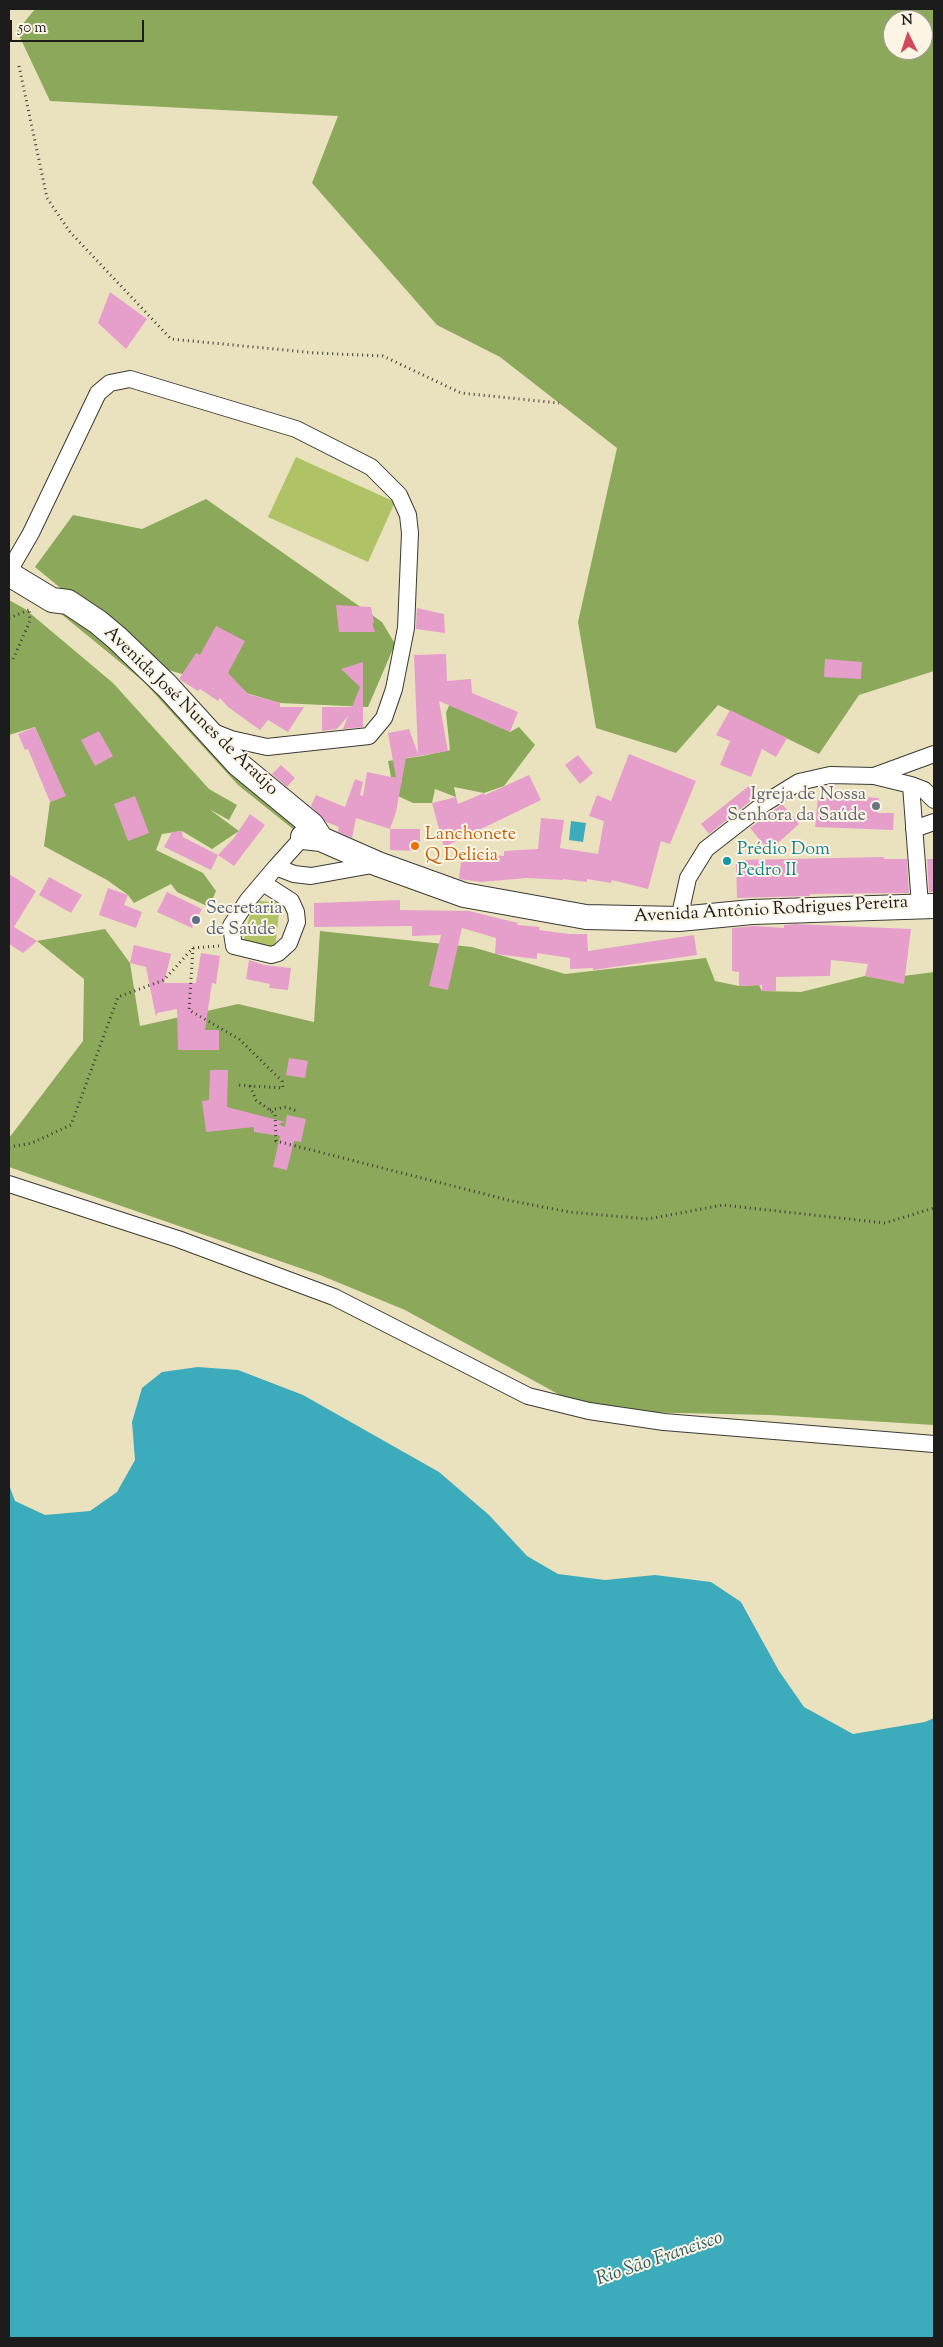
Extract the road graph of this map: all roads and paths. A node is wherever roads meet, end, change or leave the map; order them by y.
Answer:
1 (19, 66) dead end
2 (559, 403) dead end
3 (9, 571) edge
4 (9, 574) edge
5 (52, 600) junction
6 (29, 610) dead end
7 (13, 659) dead end
8 (206, 729) junction
9 (934, 754) edge
10 (874, 776) junction
11 (911, 785) junction
12 (934, 800) edge
13 (934, 822) edge
14 (914, 829) junction
15 (312, 834) junction
16 (378, 864) junction
17 (276, 867) junction
18 (263, 883) junction
19 (927, 905) edge
20 (679, 919) junction
21 (234, 946) junction
22 (193, 948) junction
23 (236, 1085) dead end
24 (250, 1086) junction
25 (270, 1110) junction
26 (297, 1112) dead end
27 (9, 1147) edge
28 (9, 1184) edge
29 (934, 1208) edge
30 (934, 1444) edge

1 - 2 path
3 - 8 street
4 - 5 street
5 - 8 street, Avenida José Nunes de Araújo
5 - 15 street, Avenida José Nunes de Araújo
6 - 7 path
8 - 15 street, Avenida José Nunes de Araújo
9 - 10 street
10 - 11 street
10 - 20 street
11 - 12 street
11 - 14 street
13 - 14 street
14 - 19 street
15 - 16 street, Avenida Antônio Rodrigues Pereira
15 - 17 street
16 - 17 street
16 - 20 street, Avenida Antônio Rodrigues Pereira
17 - 18 street
18 - 21 street
18 - 21 street
19 - 20 street, Avenida Antônio Rodrigues Pereira
21 - 22 path
22 - 24 path
22 - 27 path
23 - 24 path
24 - 25 path
25 - 26 path
25 - 29 path
28 - 30 street

